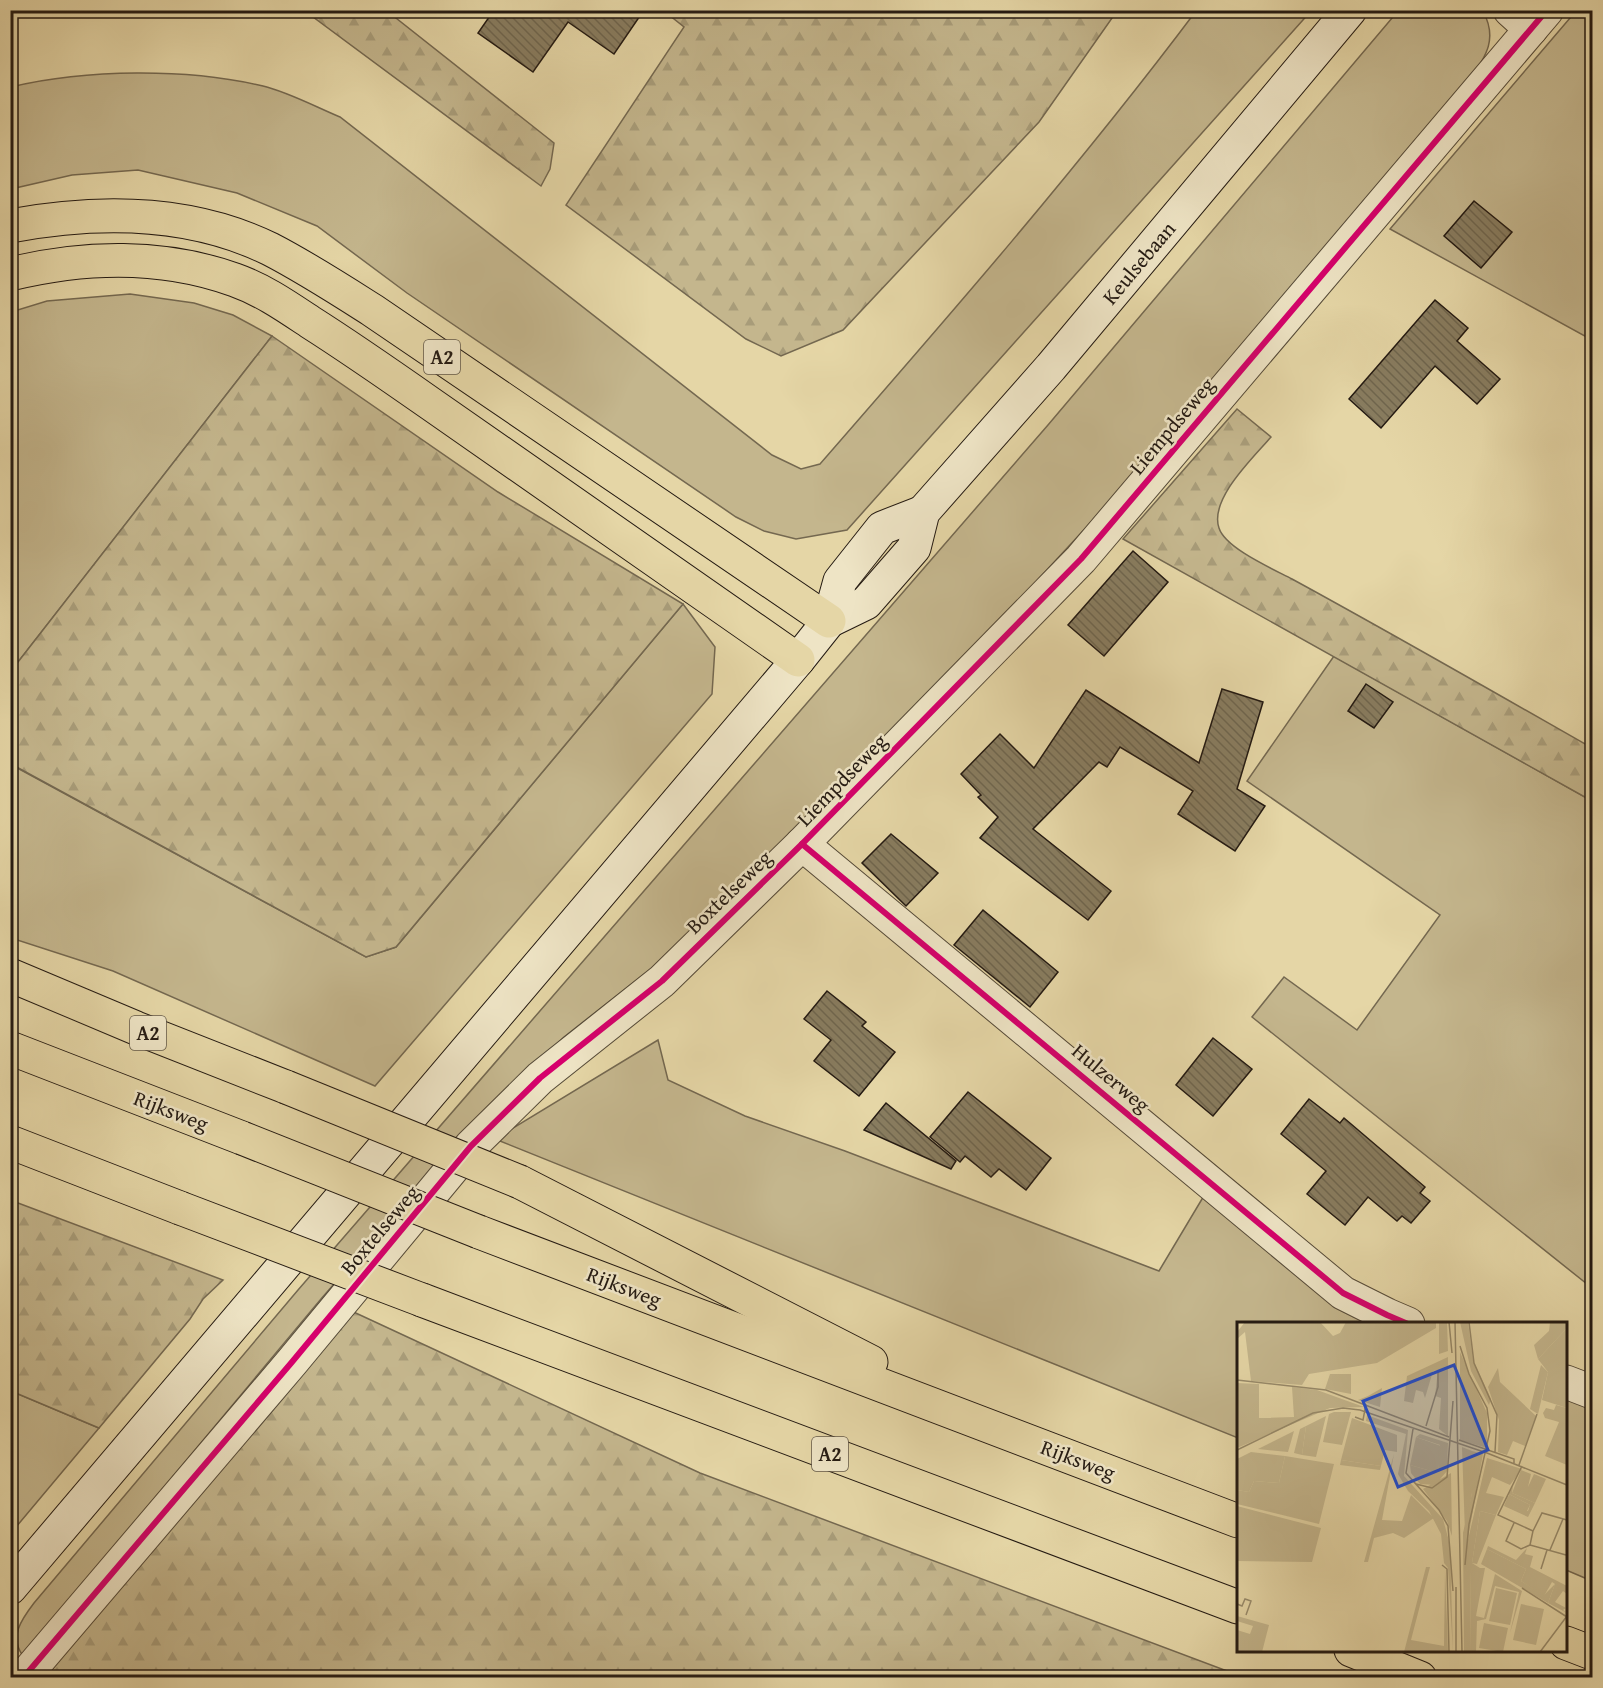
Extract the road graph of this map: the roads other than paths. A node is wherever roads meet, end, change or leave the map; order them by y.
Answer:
1 (1350, 10) edge
2 (1530, 17) edge
3 (10, 226) edge
4 (10, 274) edge
5 (829, 621) junction
6 (798, 660) junction
7 (802, 844) junction
8 (10, 975) edge
9 (10, 1048) edge
10 (10, 1142) edge
11 (1405, 1322) edge
12 (1567, 1382) edge
13 (1592, 1392) edge
14 (1022, 1440) junction
15 (1237, 1520) edge
16 (10, 1588) edge
17 (1237, 1607) edge
18 (1567, 1643) edge
19 (1356, 1652) edge
20 (1593, 1653) edge
21 (23, 1677) edge
22 (1420, 1677) edge

1 - 5 street, Keulsebaan
2 - 7 street, Liempdseweg
3 - 5 highway, A2
4 - 6 highway, A2
5 - 6 street
6 - 16 street
7 - 11 street, Hulzerweg
7 - 21 street, Boxtelseweg
8 - 14 highway, A2, bridge
9 - 14 highway, Rijksweg / A2, bridge
10 - 17 highway, A2, bridge
12 - 13 street
14 - 15 highway, Rijksweg / A2
18 - 20 highway
19 - 22 highway

